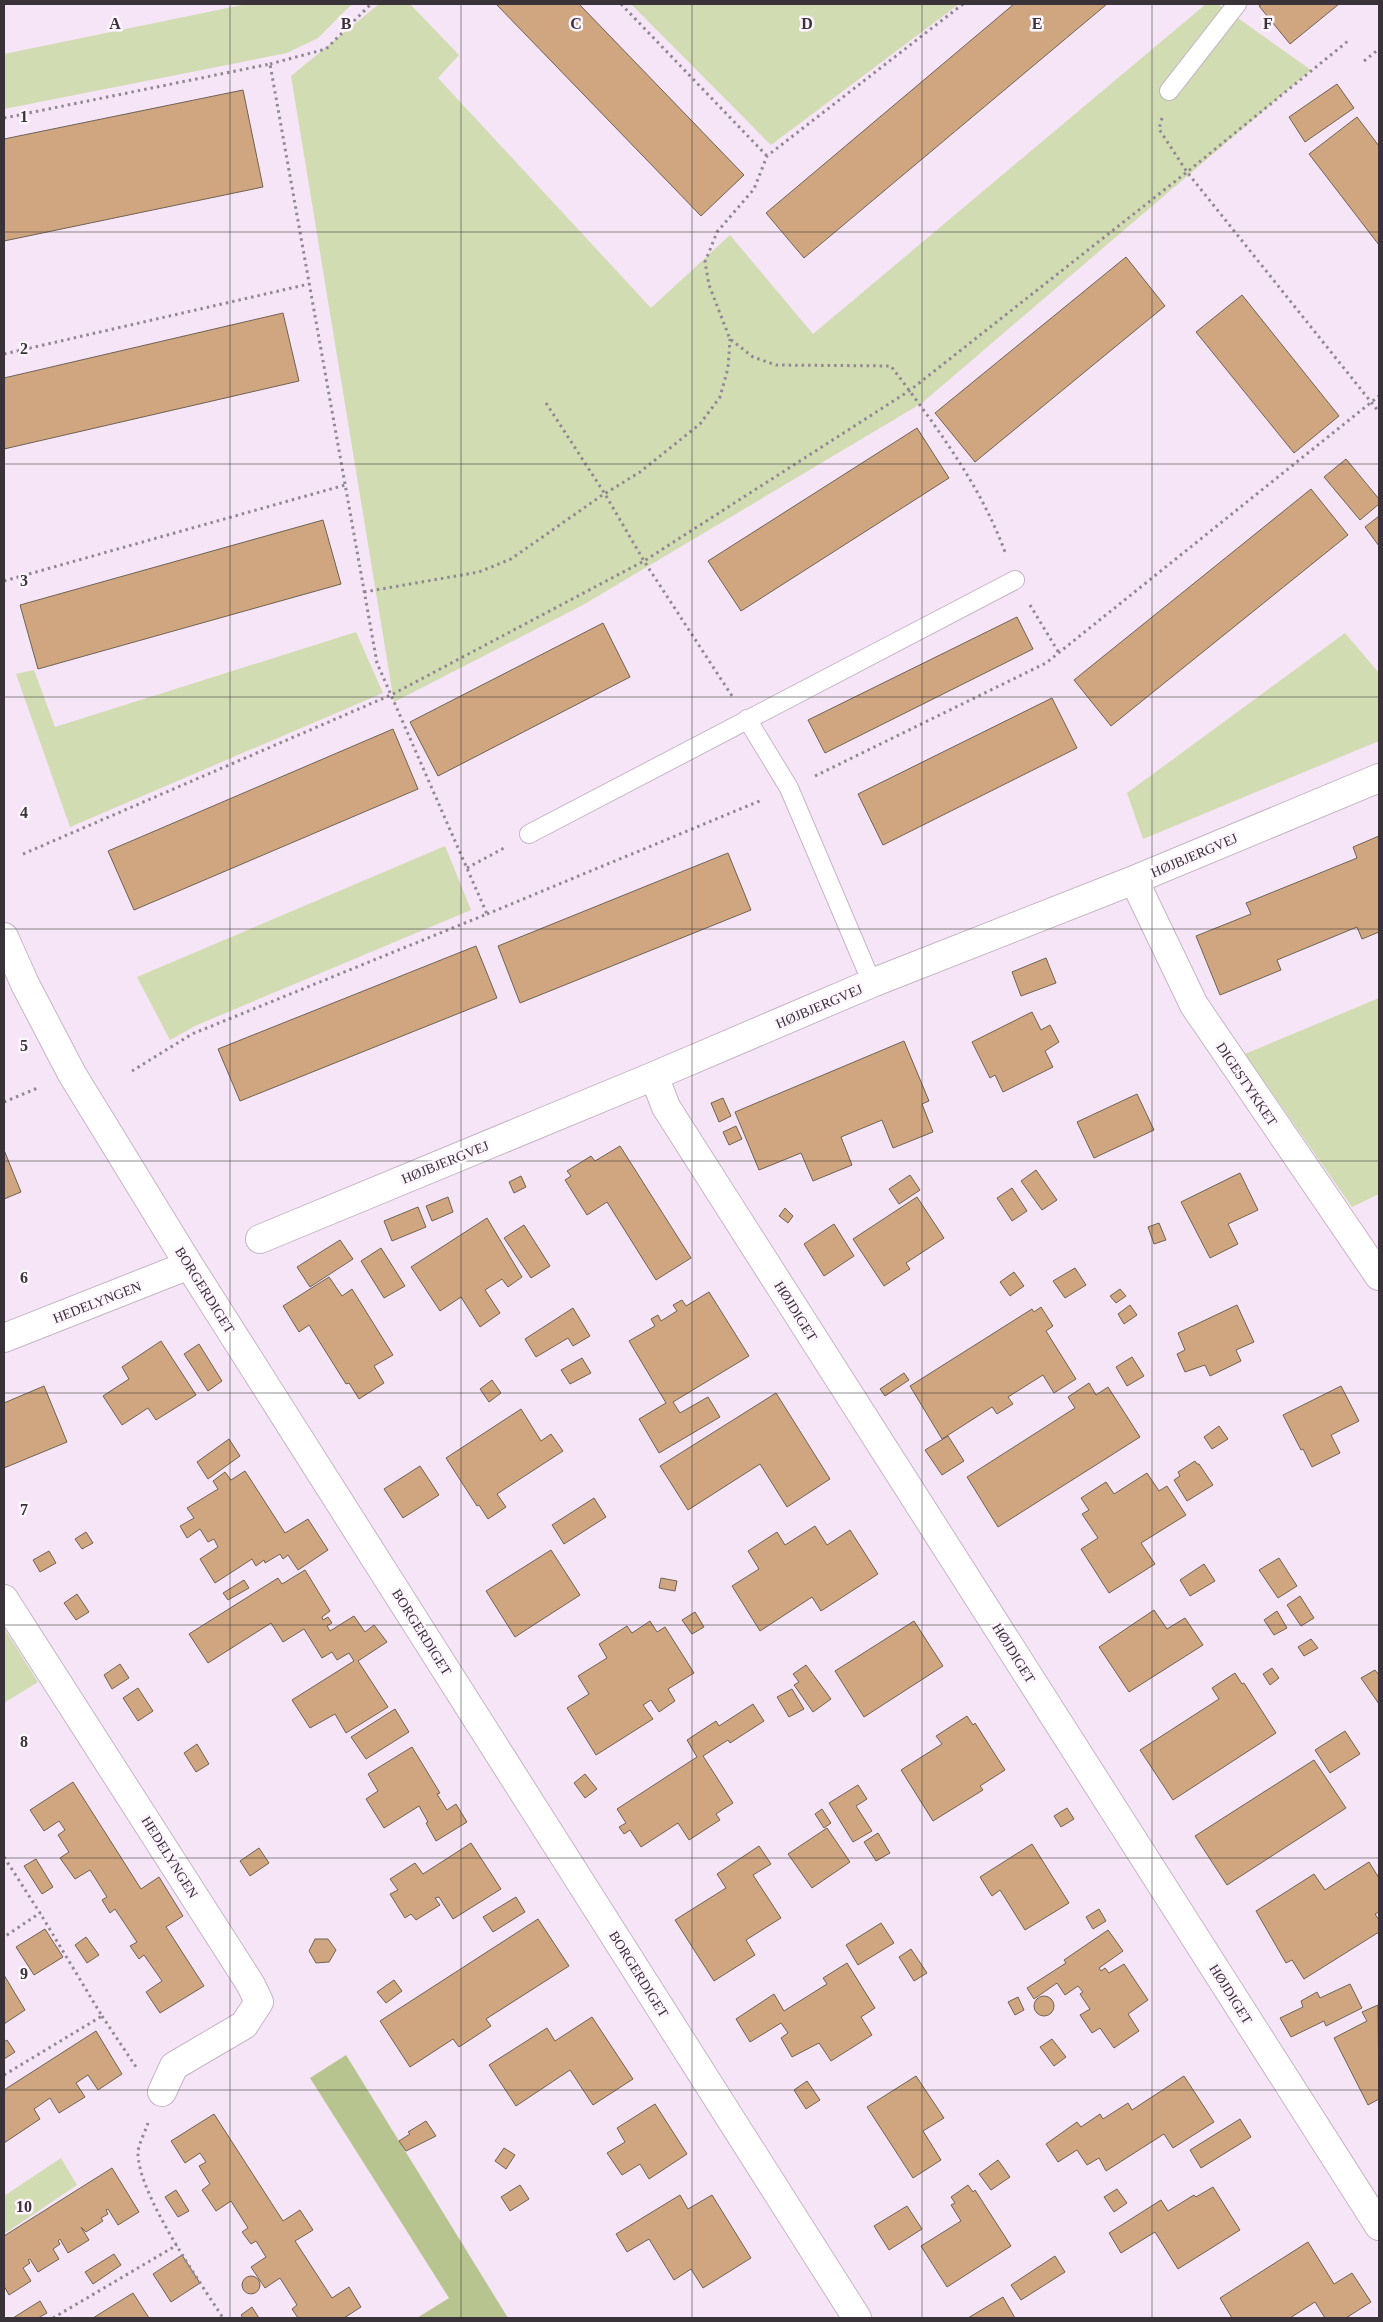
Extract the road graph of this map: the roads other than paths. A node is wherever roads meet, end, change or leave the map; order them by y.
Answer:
1 (1237, 4) edge
2 (1169, 91) road end
3 (1015, 580) road end
4 (747, 719) junction
5 (1379, 778) edge
6 (529, 834) road end
7 (1134, 880) junction
8 (4, 937) edge
9 (872, 983) junction
10 (654, 1076) junction
11 (260, 1239) dead end
12 (189, 1265) junction
13 (1379, 1276) edge
14 (4, 1338) edge
15 (4, 1599) edge
16 (160, 2097) road end
17 (1379, 2226) edge
18 (857, 2318) edge

1 - 2 lane
3 - 4 lane
4 - 6 lane
4 - 9 lane
5 - 7 street, HØJBJERGVEJ
7 - 9 street, HØJBJERGVEJ
7 - 13 street, DIGESTYKKET
8 - 12 street, BORGERDIGET
9 - 10 street, HØJBJERGVEJ
10 - 11 street, HØJBJERGVEJ
10 - 17 street, HØJDIGET
12 - 14 street, HEDELYNGEN
12 - 18 street, BORGERDIGET
15 - 16 street, HEDELYNGEN

